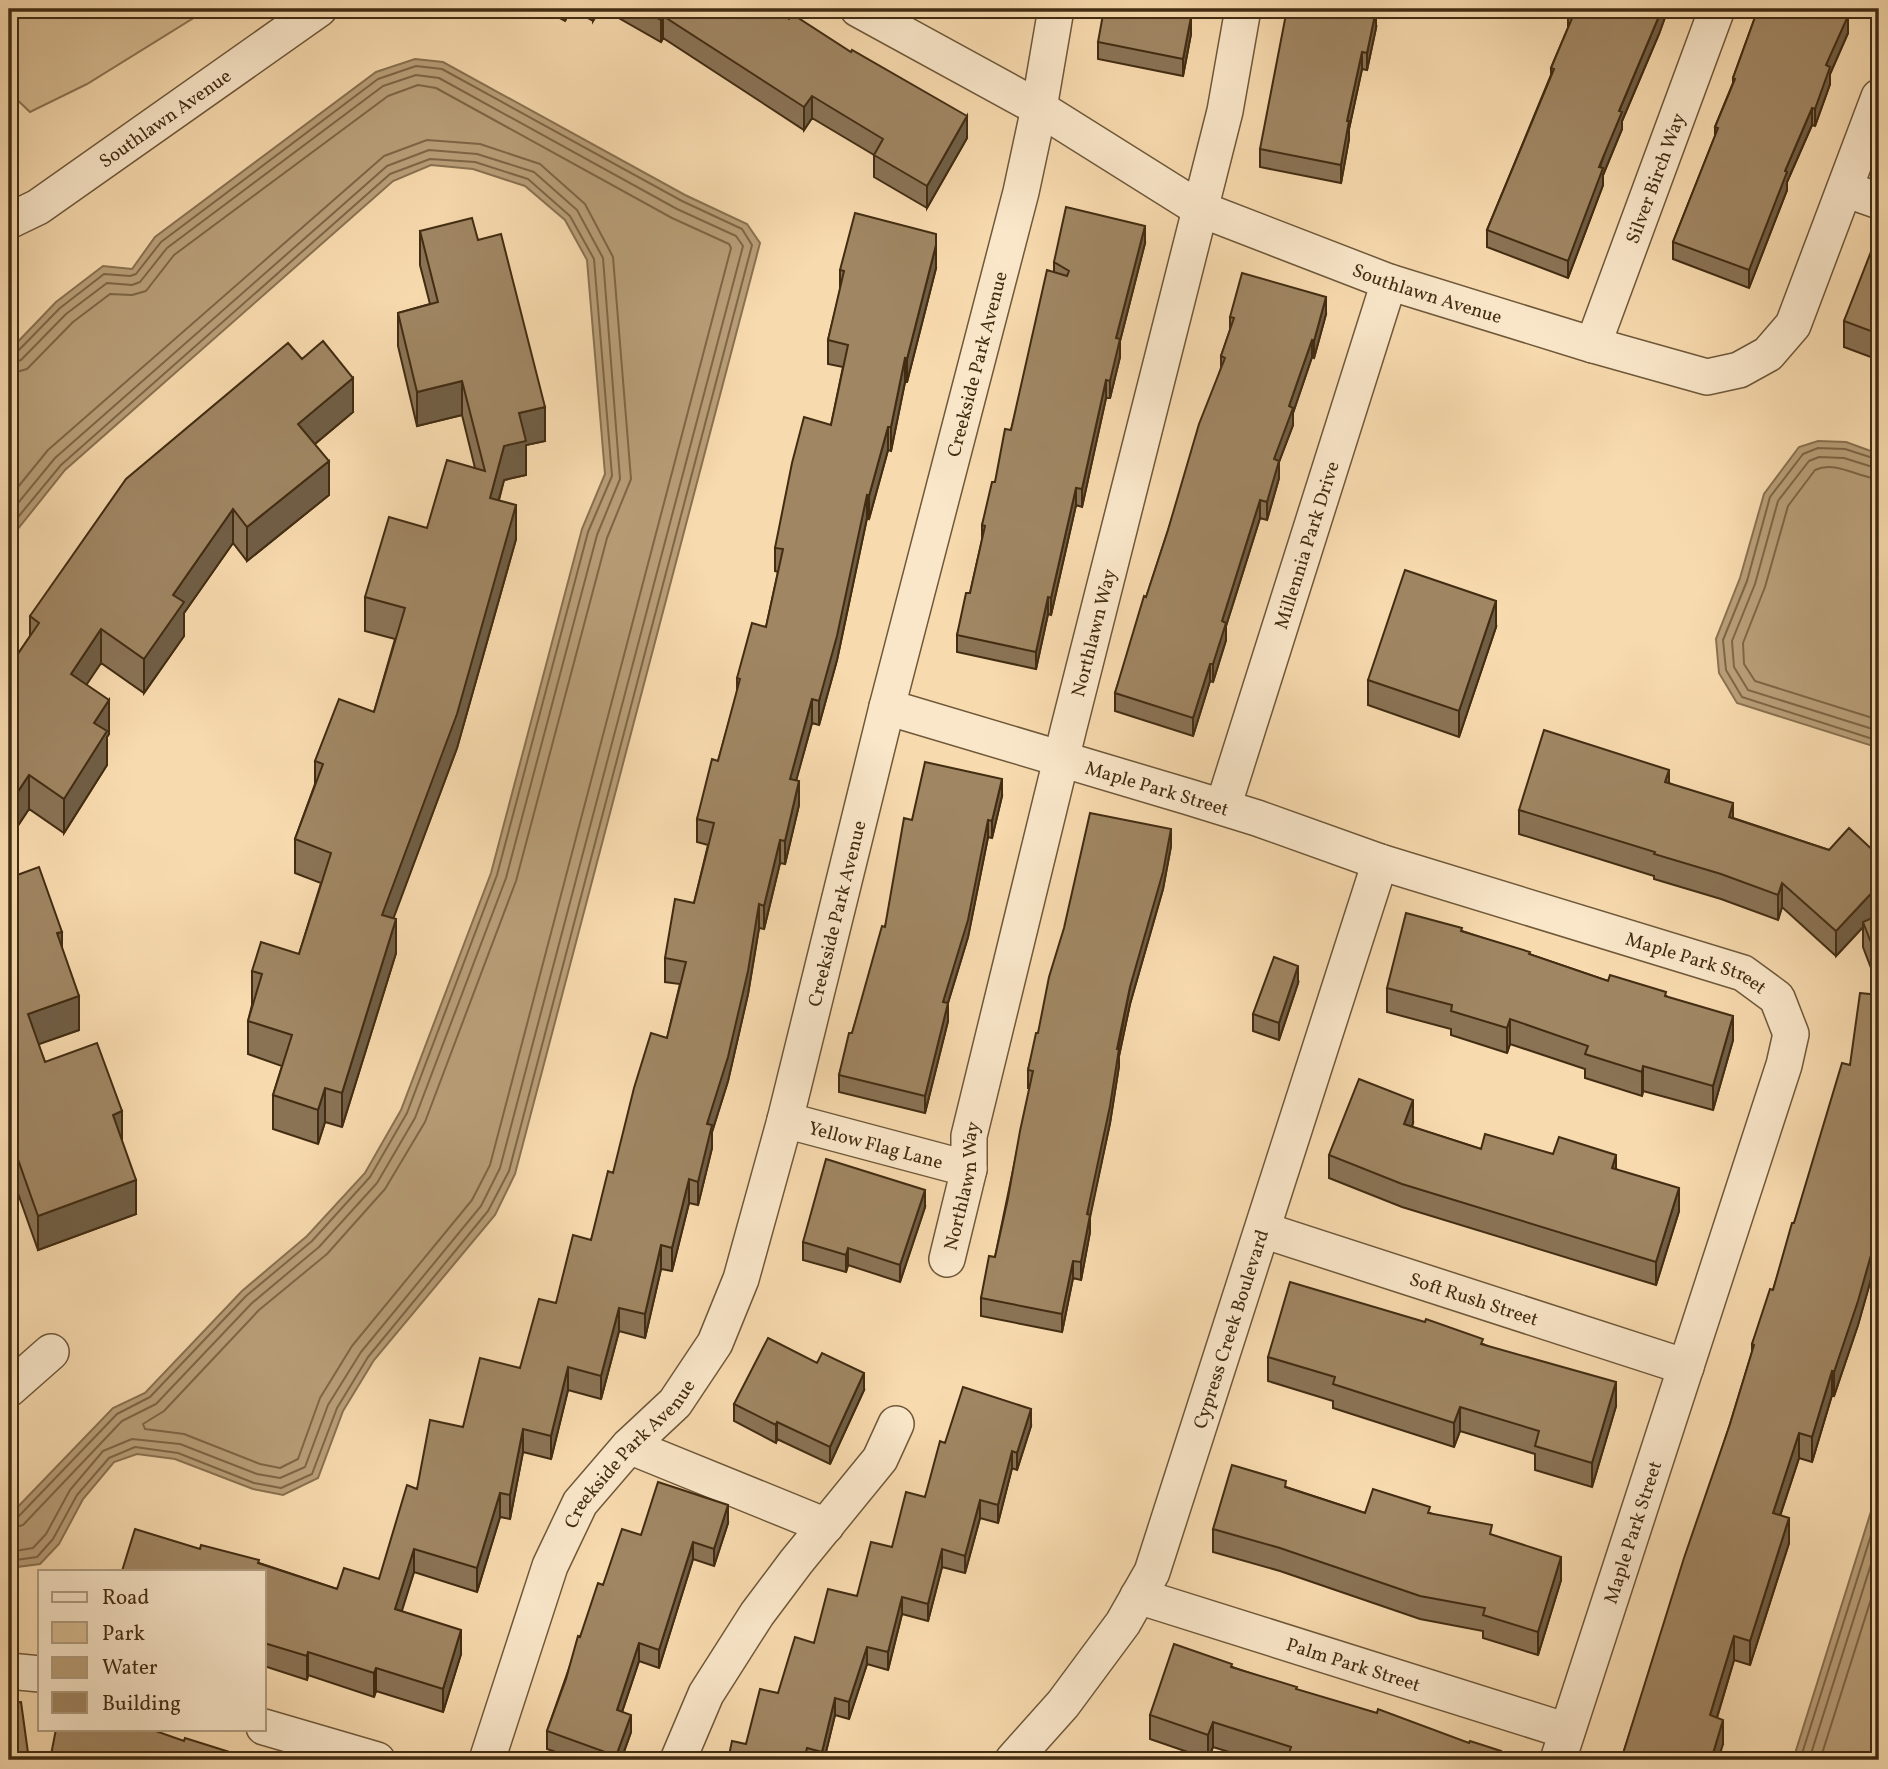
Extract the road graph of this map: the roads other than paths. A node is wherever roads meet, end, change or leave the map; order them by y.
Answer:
1 (319, 9) edge
2 (858, 9) edge
3 (1056, 9) edge
4 (1243, 9) edge
5 (1717, 9) edge
6 (1879, 97) edge
7 (1039, 108) junction
8 (1845, 188) junction
9 (1879, 201) edge
10 (1200, 209) junction
11 (9, 221) edge
12 (1389, 282) junction
13 (1594, 345) junction
14 (887, 707) junction
15 (1061, 758) junction
16 (1223, 807) junction
17 (1380, 862) junction
18 (785, 1120) junction
19 (969, 1168) junction
20 (1263, 1230) junction
21 (947, 1259) dead end
22 (51, 1352) dead end
23 (1686, 1367) junction
24 (9, 1389) edge
25 (896, 1424) dead end
26 (629, 1446) junction
27 (825, 1526) junction
28 (1138, 1596) junction
29 (9, 1671) edge
30 (38, 1674) edge
31 (266, 1728) edge
32 (1563, 1745) edge
33 (377, 1760) edge
34 (487, 1760) edge
35 (678, 1760) edge
36 (1013, 1760) edge

1 - 11 street, Southlawn Avenue
2 - 7 street, Southlawn Avenue
3 - 7 street, Creekside Park Avenue
4 - 10 street, Northlawn Way
5 - 13 street, Silver Birch Way
6 - 8 street, Southlawn Avenue
7 - 10 street, Southlawn Avenue
7 - 14 street, Creekside Park Avenue
8 - 9 street
8 - 13 street, Southlawn Avenue
10 - 12 street, Southlawn Avenue
10 - 15 street, Northlawn Way
12 - 13 street, Southlawn Avenue
12 - 16 street, Millennia Park Drive
14 - 15 street, Maple Park Street
14 - 18 street, Creekside Park Avenue
15 - 16 street, Maple Park Street
15 - 19 street, Northlawn Way
16 - 17 street, Maple Park Street
17 - 20 street, Cypress Creek Boulevard
17 - 23 street, Maple Park Street
18 - 19 street, Yellow Flag Lane
18 - 26 street, Creekside Park Avenue
19 - 21 street, Northlawn Way
20 - 23 street, Soft Rush Street
20 - 28 street, Cypress Creek Boulevard
22 - 24 street
23 - 32 street, Maple Park Street
25 - 27 street
26 - 27 street
26 - 34 street, Creekside Park Avenue
27 - 35 street
28 - 32 street, Palm Park Street
28 - 36 street, Cypress Creek Boulevard
29 - 30 street
31 - 33 street

